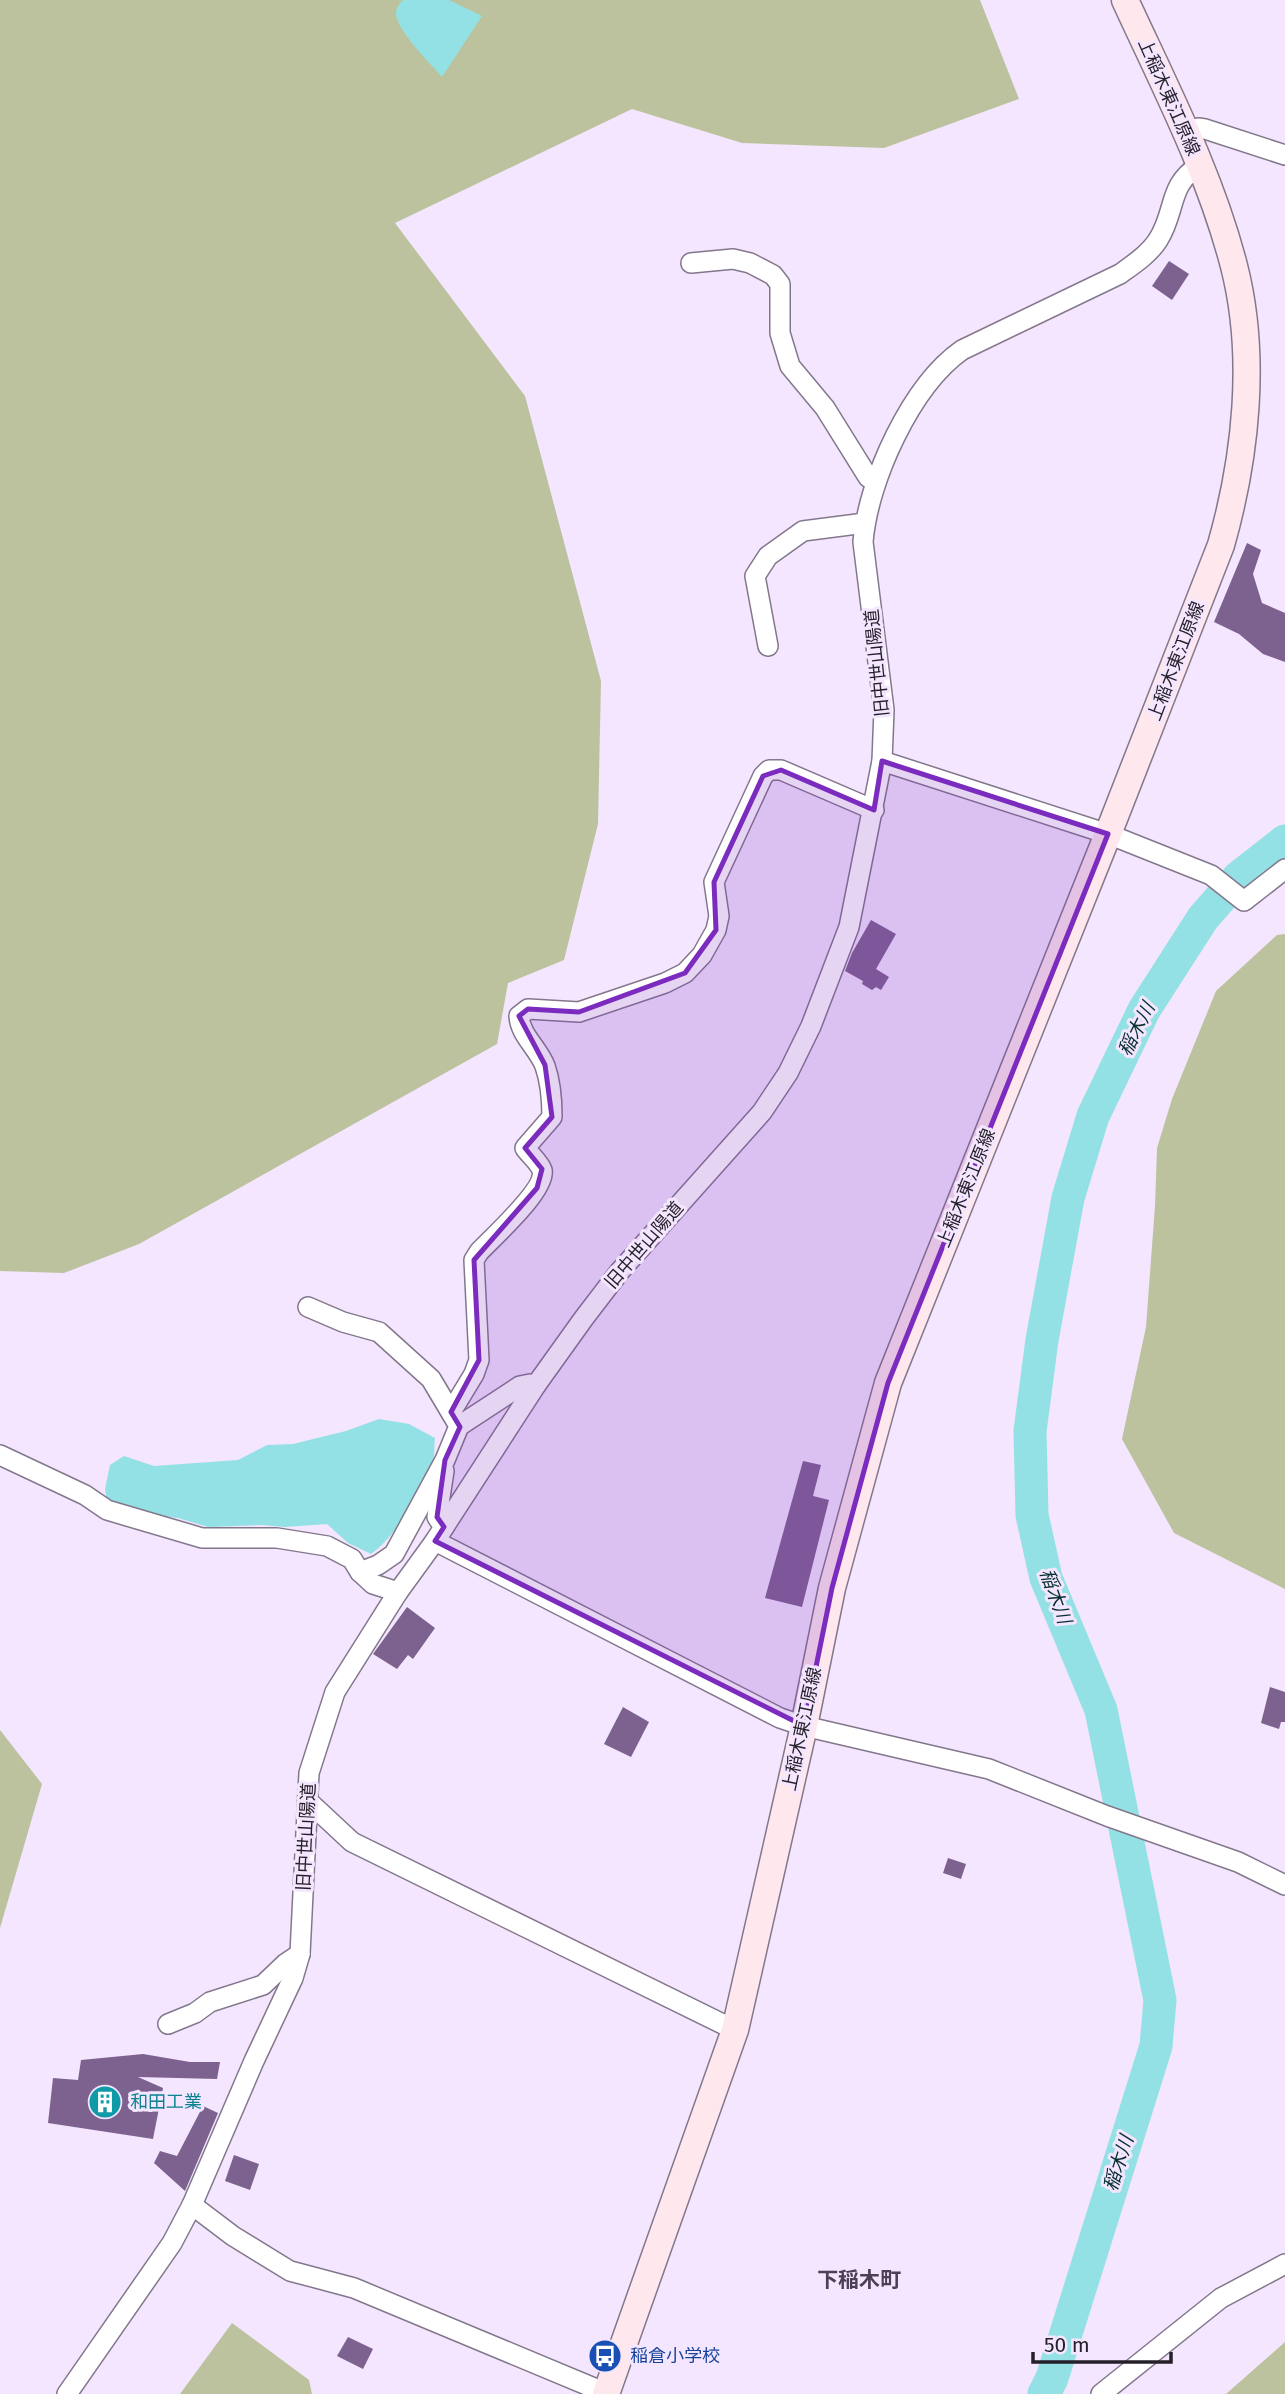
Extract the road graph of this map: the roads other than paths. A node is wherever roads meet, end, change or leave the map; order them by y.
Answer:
1 (1125, 0) edge
2 (1185, 132) junction
3 (1285, 155) edge
4 (1200, 165) junction
5 (691, 263) dead end
6 (875, 482) junction
7 (865, 523) junction
8 (768, 646) dead end
9 (882, 761) junction
10 (874, 810) junction
11 (1108, 834) junction
12 (1285, 869) edge
13 (308, 1307) dead end
14 (536, 1385) junction
15 (455, 1419) junction
16 (0, 1455) edge
17 (444, 1460) junction
18 (439, 1534) junction
19 (360, 1572) junction
20 (398, 1592) junction
21 (804, 1726) junction
22 (309, 1802) junction
23 (1285, 1885) edge
24 (300, 1954) junction
25 (167, 2024) dead end
26 (735, 2030) junction
27 (192, 2205) junction
28 (1285, 2264) edge
29 (67, 2394) edge
30 (606, 2394) edge
31 (1101, 2394) edge

1 - 2 main road, 上稲木東江原線
2 - 3 street
2 - 4 main road, 上稲木東江原線
4 - 6 street, 旧中世山陽道
4 - 11 main road, 上稲木東江原線
5 - 6 street
6 - 7 street, 旧中世山陽道
7 - 8 street
7 - 9 street, 旧中世山陽道
9 - 10 street, 旧中世山陽道
9 - 11 street
10 - 14 street, 旧中世山陽道
10 - 15 street
11 - 12 street
11 - 21 main road, 上稲木東江原線
13 - 15 street
14 - 15 street
14 - 18 street, 旧中世山陽道
15 - 17 street
16 - 19 street
17 - 18 street
17 - 19 street
18 - 20 street, 旧中世山陽道
18 - 21 street
19 - 20 street
20 - 22 street, 旧中世山陽道
21 - 23 street
21 - 26 main road, 上稲木東江原線
22 - 24 street, 旧中世山陽道
22 - 26 street
24 - 25 street
24 - 27 street, 旧中世山陽道
26 - 30 main road, 上稲木東江原線
27 - 29 street, 旧中世山陽道
27 - 30 street
28 - 31 street

